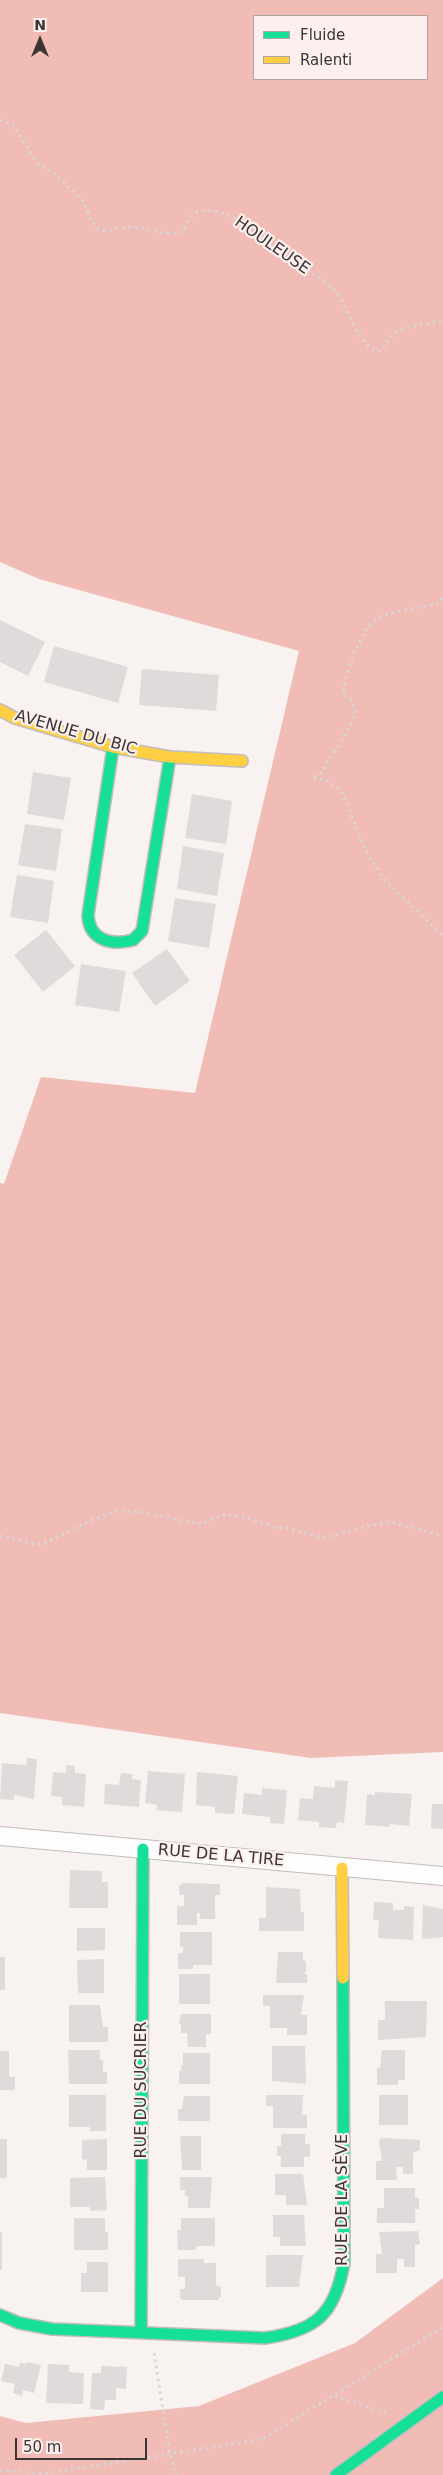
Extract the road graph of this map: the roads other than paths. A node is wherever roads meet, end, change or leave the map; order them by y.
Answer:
1 (0, 710) edge
2 (113, 747) junction
3 (170, 757) junction
4 (242, 761) dead end
5 (0, 1836) edge
6 (143, 1849) junction
7 (342, 1868) junction
8 (443, 1876) edge
9 (0, 2315) edge
10 (146, 2332) junction
11 (443, 2397) edge
12 (336, 2475) edge

1 - 2 street, AVENUE DU BIC
2 - 3 street, AVENUE DU BIC
2 - 3 street
3 - 4 street, AVENUE DU BIC
5 - 6 street, RUE DE LA TIRE
6 - 7 street, RUE DE LA TIRE
6 - 10 street, RUE DU SUCRIER
7 - 8 street, RUE DE LA TIRE
7 - 10 street, RUE DE LA SÈVE
9 - 10 street, RUE DE LA SÈVE
11 - 12 street

